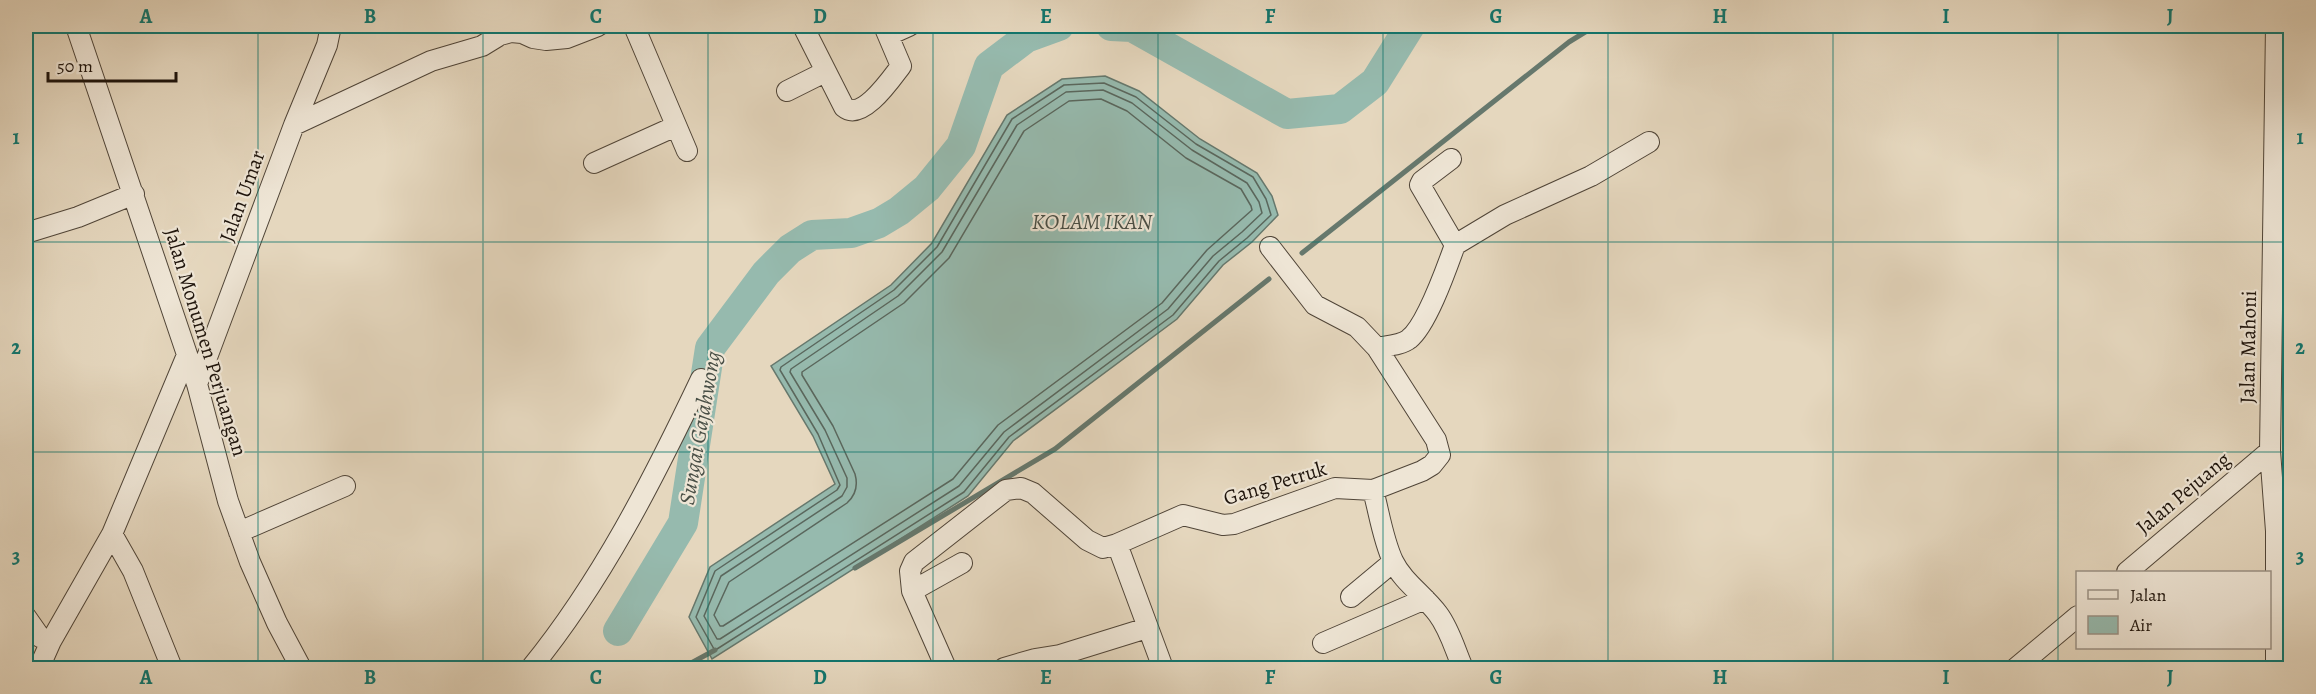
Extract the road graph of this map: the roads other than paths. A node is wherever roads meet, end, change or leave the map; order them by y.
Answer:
1 (76, 26) edge
2 (331, 26) edge
3 (598, 26) edge
4 (634, 26) edge
5 (803, 26) edge
6 (909, 26) edge
7 (2276, 26) edge
8 (887, 30) edge
9 (825, 72) junction
10 (787, 92) dead end
11 (294, 125) junction
12 (676, 126) junction
13 (1649, 142) dead end
14 (687, 152) dead end
15 (1451, 159) dead end
16 (594, 163) dead end
17 (134, 194) junction
18 (26, 233) edge
19 (1455, 245) junction
20 (1270, 247) dead end
21 (1377, 348) junction
22 (187, 355) junction
23 (701, 379) dead end
24 (197, 384) junction
25 (2270, 451) junction
26 (345, 486) dead end
27 (1373, 490) junction
28 (239, 532) junction
29 (112, 534) junction
30 (1117, 544) junction
31 (2283, 544) edge
32 (1393, 562) junction
33 (962, 563) dead end
34 (2129, 571) edge
35 (912, 591) junction
36 (1351, 597) dead end
37 (1425, 599) junction
38 (26, 617) edge
39 (2076, 618) edge
40 (1147, 627) junction
41 (51, 641) junction
42 (1323, 643) dead end
43 (1160, 667) edge
44 (39, 668) edge
45 (172, 669) edge
46 (301, 669) edge
47 (531, 669) edge
48 (946, 669) edge
49 (1005, 669) edge
50 (1462, 669) edge
51 (2016, 669) edge
52 (2276, 669) edge

1 - 17 street, Jalan Monumen Perjuangan
2 - 11 street, Jalan Umar
3 - 11 street
4 - 12 street
5 - 9 street
6 - 8 street
7 - 25 street, Jalan Mahoni
8 - 9 street
9 - 10 street
11 - 24 street, Jalan Umar
12 - 14 street
12 - 16 street
13 - 19 street
15 - 19 street
17 - 18 street
17 - 22 street, Jalan Monumen Perjuangan
19 - 21 street
20 - 21 street
21 - 27 street
22 - 24 street, Jalan Monumen Perjuangan
22 - 29 street
23 - 47 street
24 - 28 street, Jalan Monumen Perjuangan
25 - 31 street, Jalan Mahoni
25 - 34 street, Jalan Pejuang
26 - 28 street
27 - 30 street, Gang Petruk
27 - 32 street
28 - 46 street, Jalan Monumen Perjuangan
29 - 41 street
29 - 45 street
30 - 35 street
30 - 40 street
31 - 52 street, Jalan Mahoni
32 - 36 street
32 - 37 street
33 - 35 street
35 - 48 street
37 - 42 street
37 - 50 street
38 - 41 street
39 - 51 street
40 - 43 street
40 - 49 street
41 - 44 street

